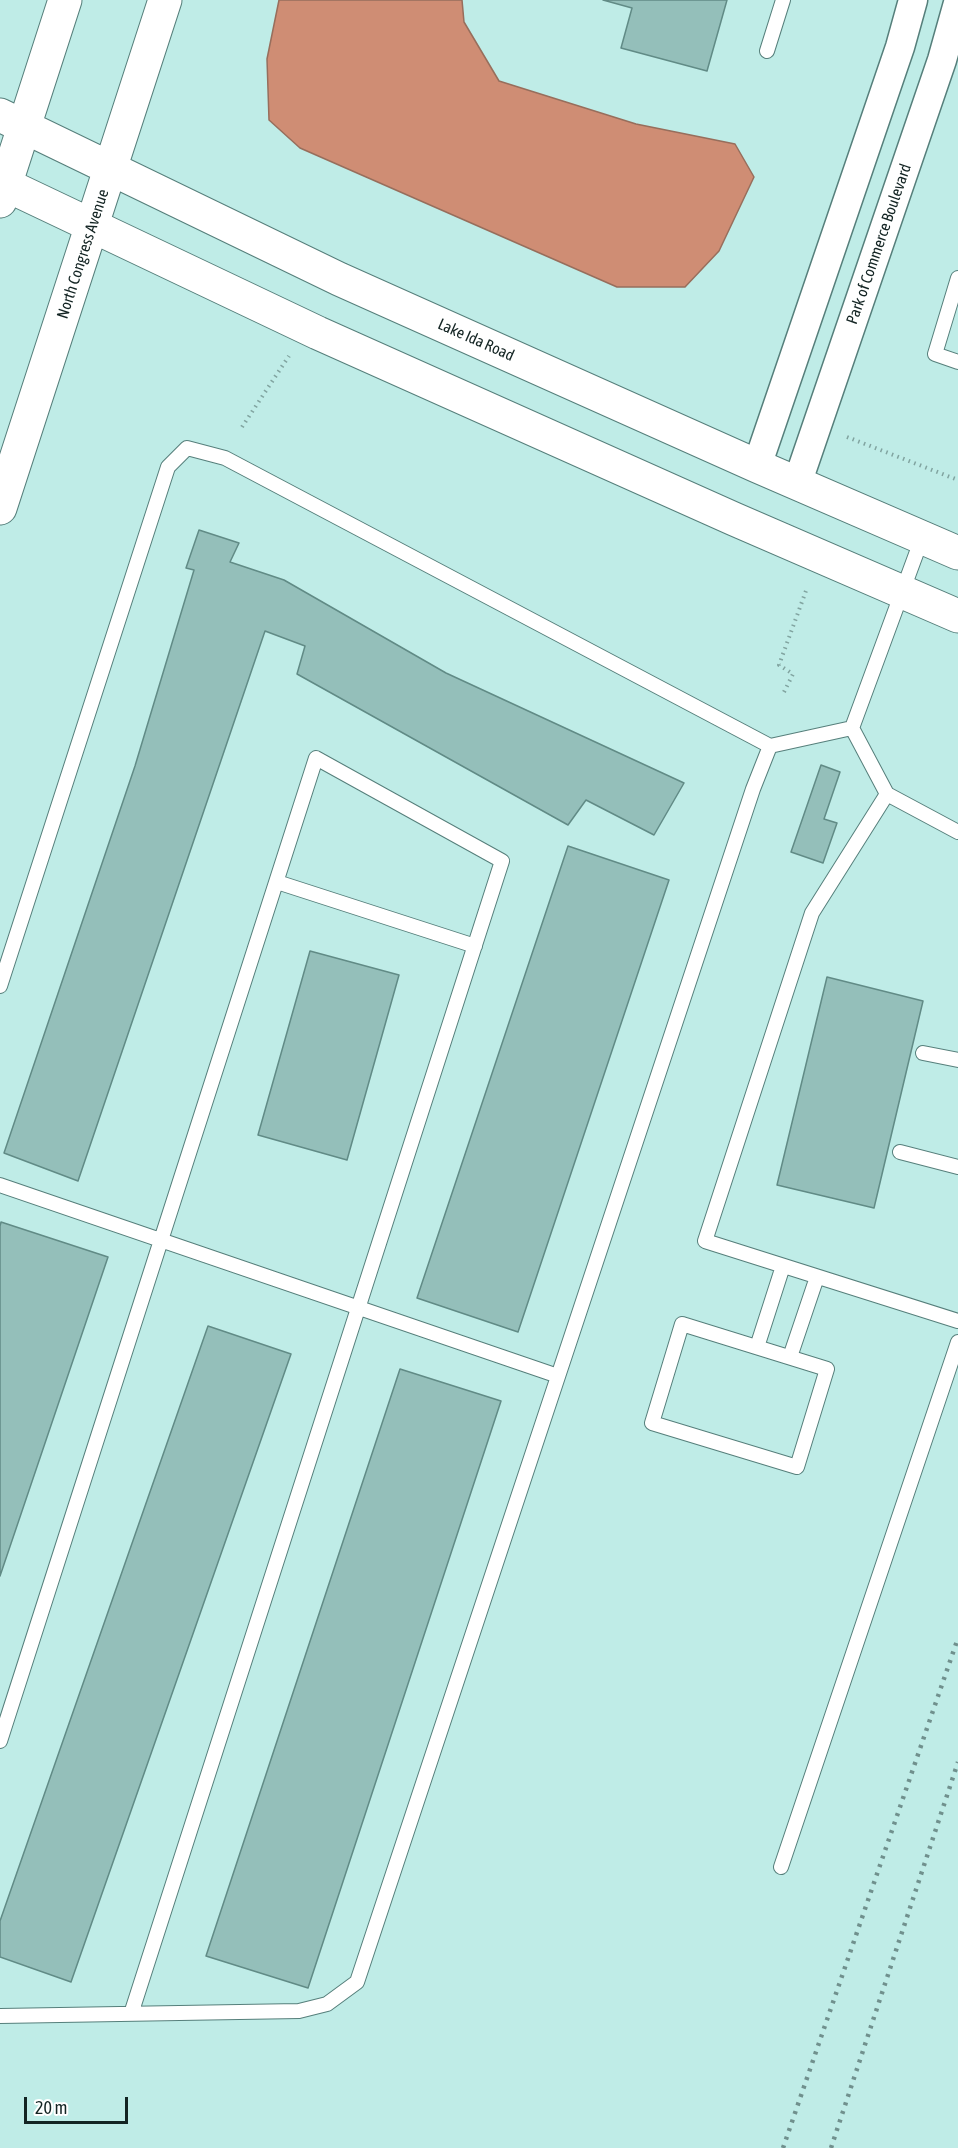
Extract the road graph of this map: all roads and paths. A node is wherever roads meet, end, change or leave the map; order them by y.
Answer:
1 (65, 0) edge
2 (165, 0) edge
3 (783, 0) edge
4 (913, 0) edge
5 (958, 3) edge
6 (767, 51) dead end
7 (11, 121) edge
8 (110, 168) junction
9 (2, 189) edge
10 (92, 225) junction
11 (958, 278) edge
12 (291, 352) dead end
13 (958, 362) edge
14 (818, 425) junction
15 (242, 427) dead end
16 (757, 466) junction
17 (958, 480) edge
18 (797, 484) junction
19 (0, 508) edge
20 (922, 538) junction
21 (958, 554) edge
22 (809, 585) dead end
23 (903, 592) junction
24 (958, 616) edge
25 (784, 692) dead end
26 (852, 728) junction
27 (770, 746) junction
28 (887, 794) junction
29 (958, 832) edge
30 (277, 882) junction
31 (475, 946) junction
32 (0, 986) edge
33 (923, 1053) dead end
34 (958, 1060) edge
35 (900, 1152) dead end
36 (958, 1167) edge
37 (0, 1185) edge
38 (161, 1240) junction
39 (783, 1266) junction
40 (817, 1276) junction
41 (358, 1308) junction
42 (958, 1321) edge
43 (958, 1342) edge
44 (757, 1347) junction
45 (790, 1357) junction
46 (558, 1376) junction
47 (0, 1741) edge
48 (781, 1867) dead end
49 (131, 2014) junction
50 (0, 2016) edge

1 - 7 street
2 - 8 street, North Congress Avenue
3 - 6 lane
4 - 16 street
5 - 14 street, Park of Commerce Boulevard
7 - 8 street, Lake Ida Road
7 - 9 street
8 - 10 street, North Congress Avenue
8 - 16 street, Lake Ida Road
9 - 10 street
10 - 19 street, North Congress Avenue
10 - 23 street
11 - 13 lane
12 - 15 path
14 - 17 path
14 - 18 street, Park of Commerce Boulevard
16 - 18 street, Lake Ida Road
18 - 20 street, Lake Ida Road
20 - 21 street, Lake Ida Road
20 - 23 lane
22 - 25 path
23 - 24 street
23 - 26 lane
26 - 27 lane
26 - 28 lane
27 - 32 lane
27 - 46 lane
28 - 29 lane
28 - 39 lane
30 - 31 lane
30 - 31 lane
30 - 38 lane
31 - 41 lane
33 - 34 lane
35 - 36 lane
37 - 38 lane
38 - 41 lane
38 - 47 lane
39 - 40 lane
39 - 44 lane
40 - 42 lane
40 - 45 lane
41 - 46 lane
41 - 49 lane
43 - 48 lane
44 - 45 lane
44 - 45 lane
46 - 49 lane
49 - 50 lane

